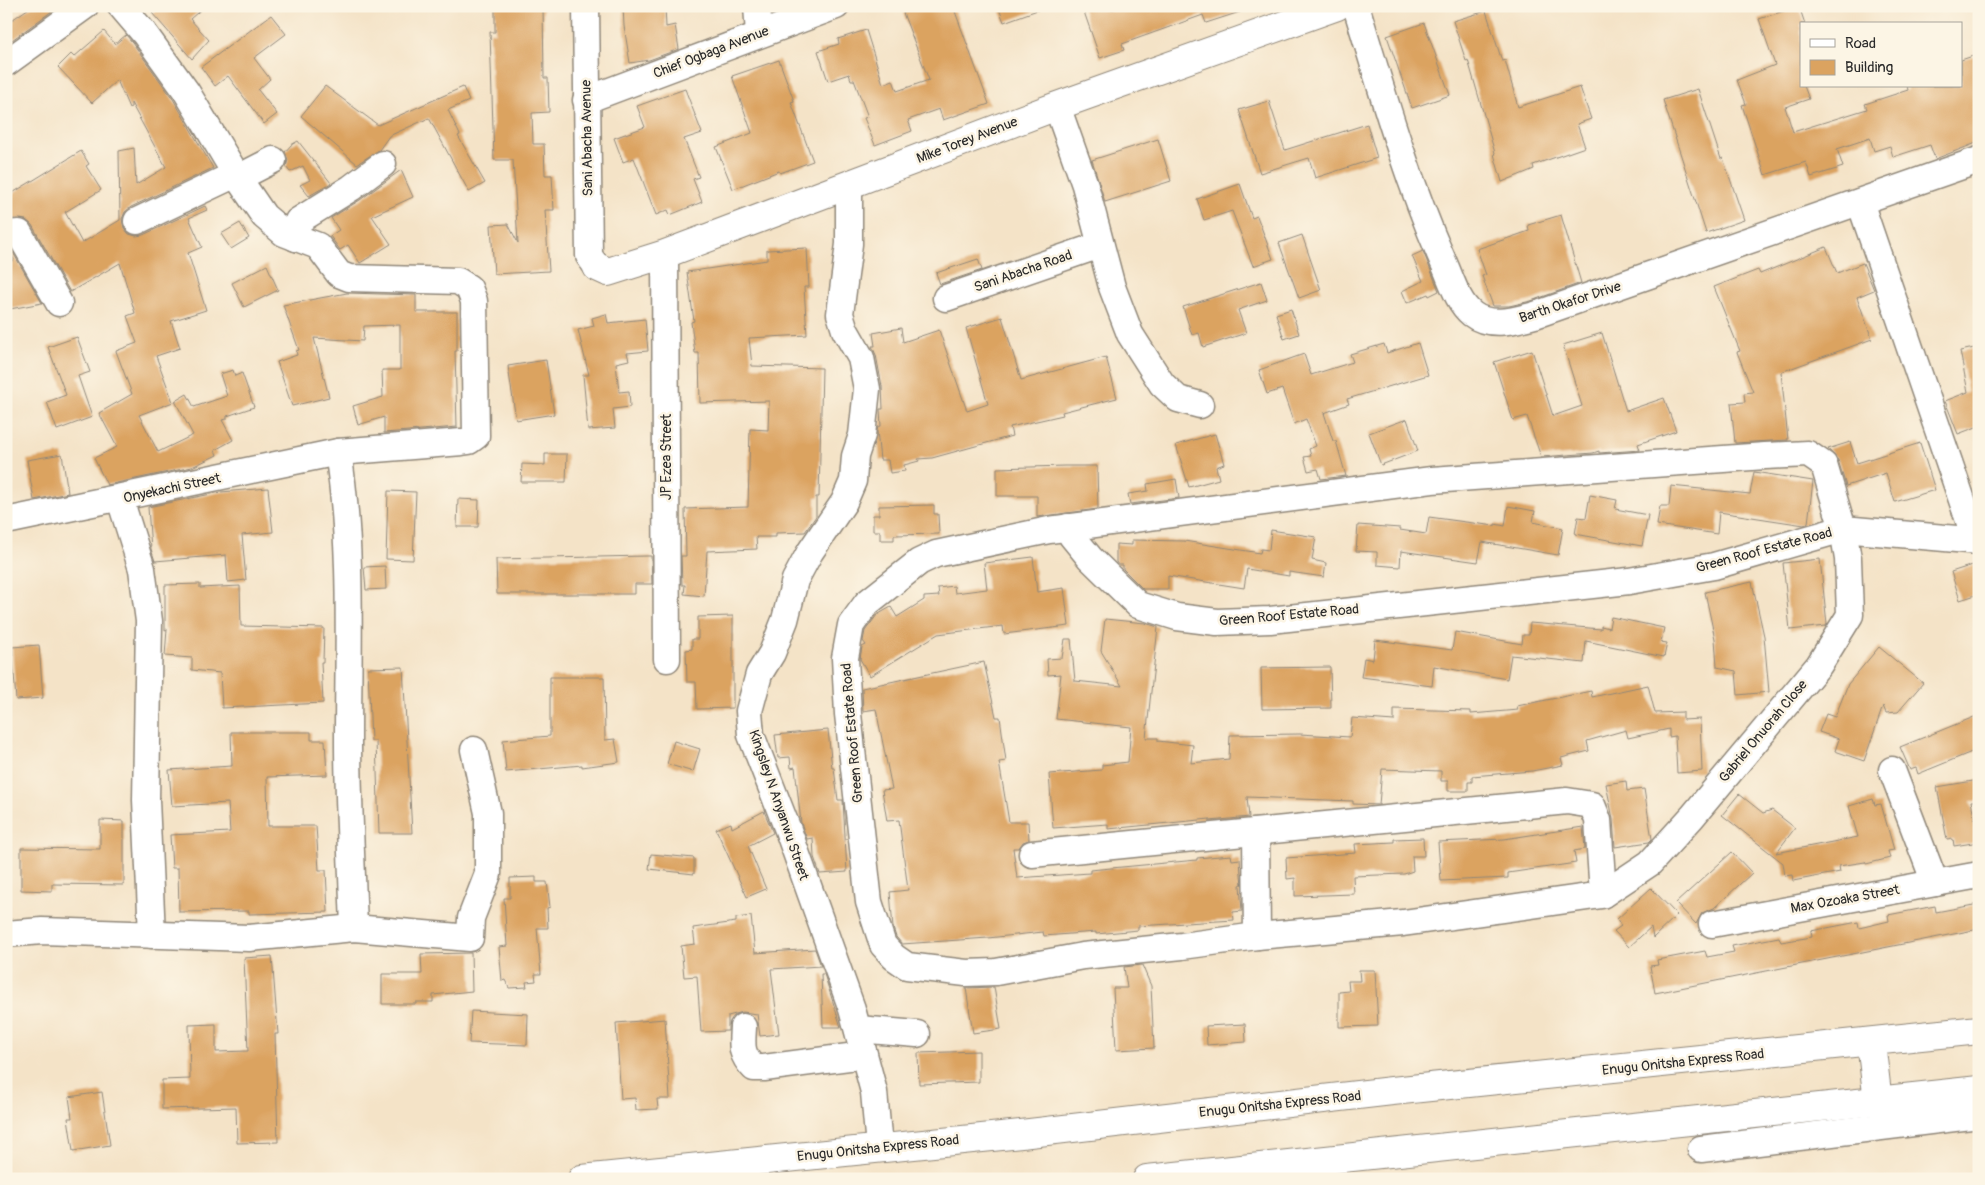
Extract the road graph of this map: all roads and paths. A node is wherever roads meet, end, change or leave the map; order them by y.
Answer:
1 (86, 6) edge
2 (121, 6) edge
3 (586, 6) edge
4 (757, 6) edge
5 (836, 6) edge
6 (1338, 6) edge
7 (1356, 6) edge
8 (759, 34) junction
9 (10, 52) edge
10 (586, 100) junction
11 (1057, 106) junction
12 (272, 160) dead end
13 (1979, 160) edge
14 (383, 164) dead end
15 (237, 176) junction
16 (849, 186) junction
17 (1860, 202) junction
18 (137, 221) dead end
19 (6, 234) edge
20 (296, 238) junction
21 (1100, 245) junction
22 (664, 254) junction
23 (598, 267) joint
24 (946, 298) dead end
25 (59, 303) dead end
26 (1200, 405) dead end
27 (338, 452) junction
28 (120, 498) junction
29 (6, 521) edge
30 (1068, 527) junction
31 (1843, 529) junction
32 (1977, 541) edge
33 (668, 659) dead end
34 (474, 750) dead end
35 (1892, 770) dead end
36 (1256, 832) junction
37 (1032, 854) dead end
38 (1979, 875) edge
39 (1935, 883) junction
40 (1603, 894) junction
41 (1712, 924) dead end
42 (354, 928) junction
43 (6, 934) edge
44 (152, 935) junction
45 (1257, 936) junction
46 (743, 1027) dead end
47 (858, 1029) junction
48 (1979, 1030) edge
49 (917, 1034) dead end
50 (1871, 1042) junction
51 (864, 1055) junction
52 (1979, 1090) edge
53 (1878, 1102) junction
54 (1979, 1115) edge
55 (1946, 1121) junction
56 (1979, 1134) edge
57 (879, 1147) junction
58 (1701, 1149) dead end
59 (1284, 1171) edge
60 (582, 1179) edge
61 (1148, 1179) edge

1 - 9 street
2 - 15 street
3 - 10 street, Sani Abacha Avenue
4 - 8 street
5 - 8 street, Chief Ogbaga Avenue
6 - 11 main road, Mike Torey Avenue
7 - 17 street, Barth Okafor Drive
8 - 10 street, Chief Ogbaga Avenue
10 - 23 street, Sani Abacha Avenue
11 - 16 main road, Mike Torey Avenue
11 - 21 street
12 - 15 street
13 - 17 street, Barth Okafor Drive
14 - 20 street
15 - 18 street
15 - 20 street
16 - 22 main road, Mike Torey Avenue
16 - 47 street, Kingsley N Anyanwu Street
17 - 32 street
19 - 25 street
20 - 27 street, Onyekachi Street
21 - 24 street, Sani Abacha Road
21 - 26 street
22 - 23 main road, Mike Torey Avenue
22 - 33 street, JP Ezea Street
27 - 28 street, Onyekachi Street
27 - 42 street
28 - 29 street, Onyekachi Street
28 - 44 street
30 - 31 street, Green Roof Estate Road
30 - 31 street, Gabriel Onuorah Close
30 - 45 street, Green Roof Estate Road
31 - 32 street
31 - 40 street, Gabriel Onuorah Close
34 - 42 street
35 - 39 street
36 - 37 street
36 - 40 street
36 - 45 street
38 - 39 street, Max Ozoaka Street
39 - 41 street, Max Ozoaka Street
40 - 45 street, Green Roof Estate Road
42 - 44 street
43 - 44 street
46 - 51 street
47 - 49 street
47 - 51 street, Kingsley N Anyanwu Street
48 - 50 main road, Enugu Onitsha Express Road
50 - 53 main road
50 - 57 main road, Enugu Onitsha Express Road
51 - 57 street, Kingsley N Anyanwu Street
52 - 53 main road
53 - 59 main road
54 - 55 street
55 - 56 street
55 - 58 street
57 - 60 main road, Enugu Onitsha Express Road
59 - 61 main road

